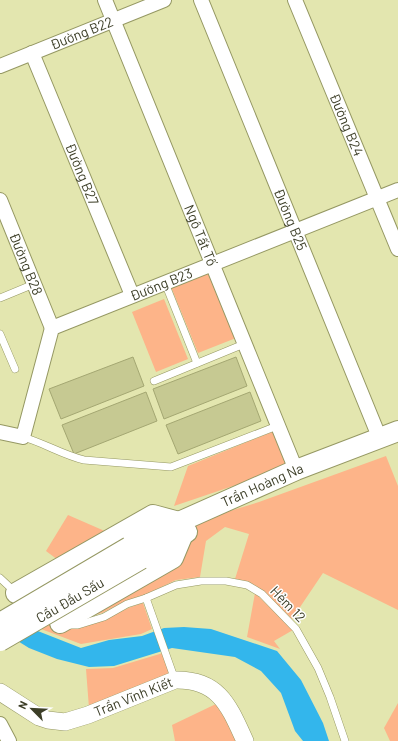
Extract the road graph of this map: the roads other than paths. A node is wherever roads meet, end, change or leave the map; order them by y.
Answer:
1 (105, 0) edge
2 (164, 0) edge
3 (201, 0) edge
4 (295, 0) edge
5 (113, 20) junction
6 (32, 53) junction
7 (0, 66) edge
8 (398, 190) edge
9 (378, 198) junction
10 (0, 200) edge
11 (296, 231) junction
12 (398, 249) edge
13 (212, 263) junction
14 (165, 283) junction
15 (34, 284) junction
16 (132, 295) junction
17 (0, 298) edge
18 (52, 328) junction
19 (0, 334) edge
20 (244, 344) junction
21 (197, 364) junction
22 (15, 369) dead end
23 (154, 381) dead end
24 (277, 426) junction
25 (398, 431) edge
26 (0, 432) edge
27 (23, 437) junction
28 (389, 440) edge
29 (296, 470) junction
30 (181, 528) junction
31 (135, 553) junction
32 (0, 578) edge
33 (16, 593) junction
34 (146, 598) junction
35 (0, 623) edge
36 (60, 623) junction
37 (0, 641) edge
38 (175, 680) junction
39 (0, 692) edge
40 (0, 724) edge
41 (9, 741) edge
42 (245, 741) edge
43 (345, 741) edge

1 - 5 street, Ngô Tất Tố
2 - 5 street, Đường B22
3 - 11 street, Đường B25
4 - 9 street, Đường B24
5 - 6 street, Đường B22
5 - 13 street, Ngô Tất Tố
6 - 7 street, Đường B22
6 - 16 street, Đường B27
8 - 9 street, Đường B23
9 - 11 street, Đường B23
9 - 12 street, Đường B24
10 - 15 street, Đường B28
11 - 13 street, Đường B23
11 - 28 street, Đường B25
13 - 14 street, Đường B23
13 - 20 street, Ngô Tất Tố
14 - 16 street, Đường B23
14 - 21 lane
15 - 17 lane
15 - 18 street, Đường B28
16 - 18 street, Đường B23
18 - 27 street
19 - 22 lane
20 - 21 lane
20 - 24 street, Ngô Tất Tố
21 - 23 lane
24 - 27 lane
24 - 29 street, Ngô Tất Tố
25 - 28 main road, Trần Hoàng Na
26 - 27 street
28 - 29 main road, Trần Hoàng Na
28 - 30 main road, Trần Hoàng Na
29 - 30 main road, Trần Hoàng Na
30 - 31 main road, Trần Hoàng Na
30 - 33 main road
30 - 36 main road
31 - 35 main road, Cầu Đầu Sấu, bridge
31 - 37 main road, Cầu Đầu Sấu, bridge
32 - 33 lane, Hẻm 12
33 - 36 lane, Hẻm 12
34 - 36 lane, Hẻm 12
34 - 38 lane
34 - 43 lane, Hẻm 12
38 - 39 street, Trần Vĩnh Kiết
38 - 42 street, Trần Vĩnh Kiết
40 - 41 street

